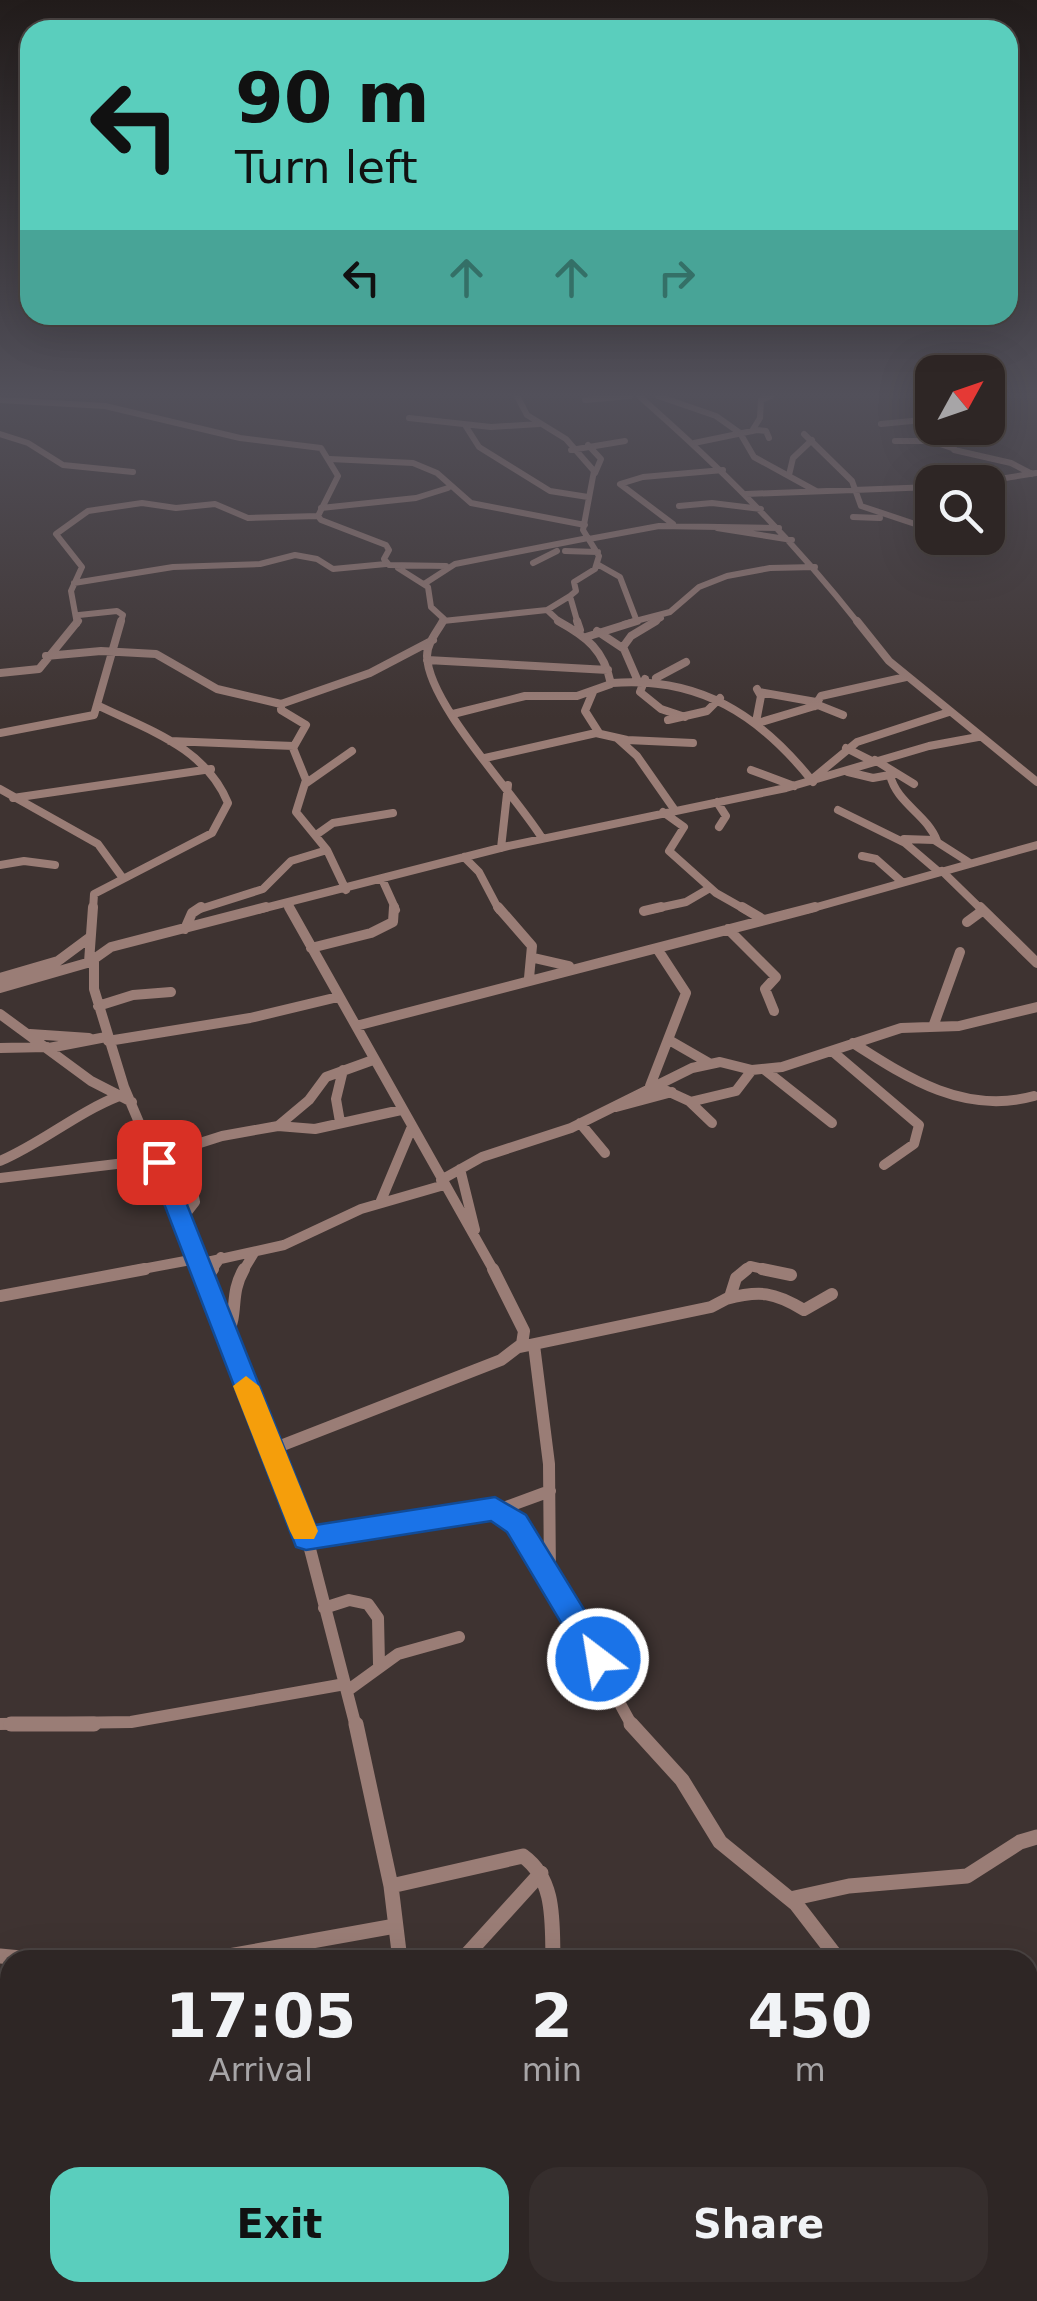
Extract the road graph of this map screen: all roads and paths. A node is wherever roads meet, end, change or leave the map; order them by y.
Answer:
1 (143, 503) edge
2 (148, 503) edge
3 (325, 503) edge
4 (379, 503) edge
5 (472, 503) edge
6 (587, 503) edge
7 (646, 503) edge
8 (704, 503) edge
9 (711, 503) edge
10 (755, 503) edge
11 (862, 503) edge
12 (679, 506) dead end
13 (760, 509) junction
14 (320, 512) junction
15 (853, 517) dead end
16 (896, 519) junction
17 (915, 524) edge
18 (585, 525) junction
19 (674, 525) junction
20 (712, 526) junction
21 (780, 528) junction
22 (622, 530) junction
23 (588, 539) junction
24 (792, 540) junction
25 (556, 550) junction
26 (598, 552) junction
27 (533, 563) dead end
28 (597, 564) junction
29 (390, 565) junction
30 (446, 566) junction
31 (815, 567) junction
32 (74, 583) junction
33 (424, 584) junction
34 (570, 596) junction
35 (547, 610) junction
36 (665, 614) junction
37 (79, 615) junction
38 (636, 620) junction
39 (443, 621) junction
40 (609, 625) junction
41 (596, 631) junction
42 (583, 634) junction
43 (433, 640) junction
44 (621, 644) junction
45 (111, 651) junction
46 (45, 656) junction
47 (427, 660) junction
48 (686, 662) dead end
49 (448, 663) junction
50 (634, 664) junction
51 (612, 665) junction
52 (531, 668) junction
53 (0, 673) edge
54 (906, 677) junction
55 (641, 679) junction
56 (656, 679) junction
57 (436, 682) junction
58 (612, 682) junction
59 (535, 687) junction
60 (592, 692) junction
61 (720, 698) junction
62 (282, 704) junction
63 (816, 704) junction
64 (98, 705) junction
65 (949, 712) junction
66 (453, 714) junction
67 (843, 715) dead end
68 (686, 717) junction
69 (668, 720) dead end
70 (757, 722) junction
71 (0, 733) edge
72 (599, 733) junction
73 (616, 737) junction
74 (978, 737) junction
75 (167, 740) junction
76 (661, 740) junction
77 (693, 743) dead end
78 (294, 746) junction
79 (846, 748) junction
80 (352, 751) dead end
81 (637, 756) junction
82 (484, 758) junction
83 (873, 761) junction
84 (212, 769) junction
85 (751, 770) dead end
86 (847, 772) junction
87 (893, 775) junction
88 (812, 781) junction
89 (1037, 782) edge
90 (914, 784) dead end
91 (304, 785) junction
92 (508, 785) junction
93 (794, 786) junction
94 (0, 788) edge
95 (13, 798) junction
96 (717, 802) junction
97 (668, 810) junction
98 (838, 810) dead end
99 (393, 813) dead end
100 (719, 827) dead end
101 (316, 835) junction
102 (542, 838) junction
103 (904, 838) junction
104 (936, 841) junction
105 (1037, 846) edge
106 (501, 848) junction
107 (327, 850) junction
108 (862, 856) dead end
109 (464, 857) junction
110 (970, 863) junction
111 (55, 864) dead end
112 (0, 865) edge
113 (941, 871) junction
114 (122, 878) junction
115 (382, 878) junction
116 (902, 882) junction
117 (710, 888) junction
118 (346, 890) junction
119 (288, 905) junction
120 (982, 910) junction
121 (644, 912) dead end
122 (762, 919) junction
123 (967, 922) dead end
124 (185, 928) junction
125 (728, 929) junction
126 (89, 938) junction
127 (1037, 947) edge
128 (311, 948) junction
129 (658, 950) junction
130 (1022, 950) junction
131 (960, 952) dead end
132 (534, 958) junction
133 (91, 961) junction
134 (1037, 963) edge
135 (574, 967) junction
136 (0, 978) edge
137 (528, 978) junction
138 (0, 988) edge
139 (171, 992) dead end
140 (338, 997) junction
141 (98, 1006) junction
142 (1037, 1006) edge
143 (774, 1011) dead end
144 (0, 1014) edge
145 (934, 1024) junction
146 (356, 1026) junction
147 (26, 1034) junction
148 (89, 1038) junction
149 (107, 1039) junction
150 (668, 1040) junction
151 (853, 1043) junction
152 (0, 1048) edge
153 (48, 1048) junction
154 (832, 1050) junction
155 (373, 1060) junction
156 (710, 1063) junction
157 (343, 1070) junction
158 (752, 1070) junction
159 (765, 1070) junction
160 (651, 1085) junction
161 (673, 1092) junction
162 (119, 1096) junction
163 (1034, 1096) dead end
164 (132, 1102) junction
165 (690, 1102) junction
166 (609, 1108) junction
167 (401, 1110) junction
168 (340, 1122) junction
169 (580, 1123) junction
170 (712, 1124) dead end
171 (832, 1124) dead end
172 (278, 1126) junction
173 (412, 1128) junction
174 (184, 1148) junction
175 (605, 1152) dead end
176 (158, 1160) junction
177 (0, 1161) edge
178 (884, 1165) dead end
179 (460, 1168) junction
180 (0, 1178) edge
181 (443, 1182) junction
182 (380, 1204) junction
183 (181, 1220) junction
184 (474, 1234) junction
185 (254, 1253) junction
186 (221, 1256) junction
187 (197, 1261) junction
188 (791, 1274) dead end
189 (205, 1280) junction
190 (832, 1294) dead end
191 (0, 1296) edge
192 (725, 1300) junction
193 (228, 1336) junction
194 (534, 1345) junction
195 (518, 1348) junction
196 (270, 1450) junction
197 (550, 1491) junction
198 (498, 1510) junction
199 (306, 1538) junction
200 (550, 1581) junction
201 (324, 1608) junction
202 (459, 1637) dead end
203 (379, 1664) junction
204 (346, 1687) junction
205 (0, 1724) edge
206 (1037, 1837) edge
207 (541, 1873) junction
208 (391, 1886) junction
209 (790, 1899) junction
210 (394, 1926) junction
211 (262, 1950) edge
212 (398, 1950) edge
213 (471, 1950) edge
214 (552, 1950) edge
215 (831, 1950) edge

1 - 32 street
2 - 14 street
3 - 14 street
4 - 14 street
5 - 18 street
6 - 18 street
7 - 19 street
8 - 12 street
9 - 13 street
10 - 13 street
11 - 16 street
13 - 21 street
14 - 29 street
15 - 16 street
16 - 17 street
18 - 22 street
18 - 23 street
19 - 20 street
19 - 22 street
20 - 21 street
20 - 24 street
21 - 24 street
22 - 23 street
23 - 25 street
23 - 26 street
24 - 31 street
25 - 26 street
25 - 27 street
25 - 30 street
26 - 28 street
28 - 34 street
28 - 38 street
29 - 30 street
29 - 32 street
29 - 33 street
30 - 33 street
31 - 36 street
31 - 54 street
32 - 37 street
33 - 39 street
34 - 35 street
34 - 42 street
35 - 39 street
35 - 42 street
36 - 38 street
36 - 44 street
37 - 45 street
37 - 46 street
38 - 40 street
39 - 43 street
40 - 41 street
40 - 44 street
41 - 42 street
41 - 44 street
42 - 51 street
43 - 47 street
43 - 62 street
44 - 50 street
45 - 46 street
45 - 62 street
45 - 64 street
46 - 53 street
47 - 49 street
47 - 57 street
48 - 56 street
49 - 52 street
49 - 57 street
50 - 51 street
50 - 55 street
51 - 52 street
51 - 58 street
52 - 59 street
54 - 63 street
54 - 65 street
55 - 56 street
55 - 58 street
55 - 68 street
56 - 61 street
57 - 66 street
58 - 60 street
59 - 60 street
59 - 66 street
60 - 72 street
61 - 68 street
61 - 70 street
62 - 78 street
63 - 67 street
63 - 70 street
63 - 70 street
64 - 71 street
64 - 75 street
65 - 74 street
65 - 79 street
66 - 82 street
68 - 69 street
70 - 88 street
72 - 73 street
72 - 82 street
73 - 76 street
73 - 81 street
74 - 83 street
74 - 89 street
75 - 78 street
75 - 84 street
76 - 77 street
76 - 81 street
78 - 91 street
79 - 83 street
79 - 88 street
80 - 91 street
81 - 97 street
82 - 92 street
83 - 86 street
83 - 87 street
84 - 95 street
84 - 114 street
85 - 93 street
86 - 87 street
86 - 88 street
87 - 90 street
87 - 104 street
88 - 93 street
91 - 101 street
92 - 102 street
92 - 106 street
93 - 96 street
94 - 95 street
95 - 114 street
96 - 97 street
96 - 100 street
97 - 102 street
97 - 117 street
98 - 103 street
99 - 101 street
101 - 107 street
102 - 106 street
103 - 104 street
103 - 113 street
104 - 110 street
105 - 110 street
106 - 109 street
107 - 118 street
107 - 124 street
108 - 116 street
109 - 115 street
109 - 132 street
110 - 113 street
111 - 112 street
113 - 116 street
113 - 120 street
114 - 126 street
115 - 118 street
115 - 128 street
116 - 122 street
117 - 121 street
117 - 122 street
118 - 119 street
119 - 124 street
119 - 128 street
120 - 123 street
120 - 130 street
122 - 125 street
124 - 133 street
125 - 129 street
125 - 143 street
126 - 133 street
126 - 136 street
127 - 130 street
128 - 140 street
129 - 135 street
129 - 150 street
130 - 134 street
131 - 145 street
132 - 135 street
132 - 137 street
133 - 138 street
133 - 141 street
135 - 137 street
137 - 146 street
139 - 141 street
140 - 146 street
140 - 149 street
141 - 149 street
142 - 145 street
144 - 147 street
145 - 151 street
146 - 155 street
147 - 148 street
147 - 153 street
148 - 149 street
148 - 153 street
149 - 164 street
150 - 156 street
150 - 160 street
151 - 154 street
151 - 163 street
152 - 153 street
153 - 162 street
154 - 159 street
154 - 178 street
155 - 157 street
155 - 167 street
156 - 158 street
156 - 160 street
157 - 168 street
157 - 172 street
158 - 159 street
158 - 165 street
159 - 171 street
160 - 161 street
160 - 166 street
161 - 165 street
161 - 166 street
162 - 164 street
162 - 177 street
164 - 176 street
165 - 170 street
166 - 169 street
167 - 168 street
167 - 173 street
168 - 172 street
169 - 175 street
169 - 179 street
172 - 174 street
173 - 181 street
173 - 182 street
174 - 176 street
174 - 183 street
176 - 180 street
176 - 183 street
179 - 181 street
179 - 184 street
181 - 182 street
181 - 184 street
182 - 185 street
183 - 187 street
184 - 195 street
185 - 186 street
185 - 193 street
186 - 187 street
186 - 189 street
187 - 189 street
187 - 191 street
188 - 192 street
189 - 193 street
190 - 192 street
192 - 194 street
193 - 196 street
194 - 195 street
194 - 197 street
195 - 196 street
196 - 199 street
197 - 198 street
197 - 200 street
198 - 199 street
198 - 200 street
199 - 201 street
200 - 209 street
201 - 203 street
201 - 204 street
202 - 203 street
203 - 204 street
204 - 205 street
204 - 208 street
206 - 209 street
207 - 208 street
207 - 213 street
207 - 214 street
208 - 210 street
209 - 215 street
210 - 211 street
210 - 212 street

